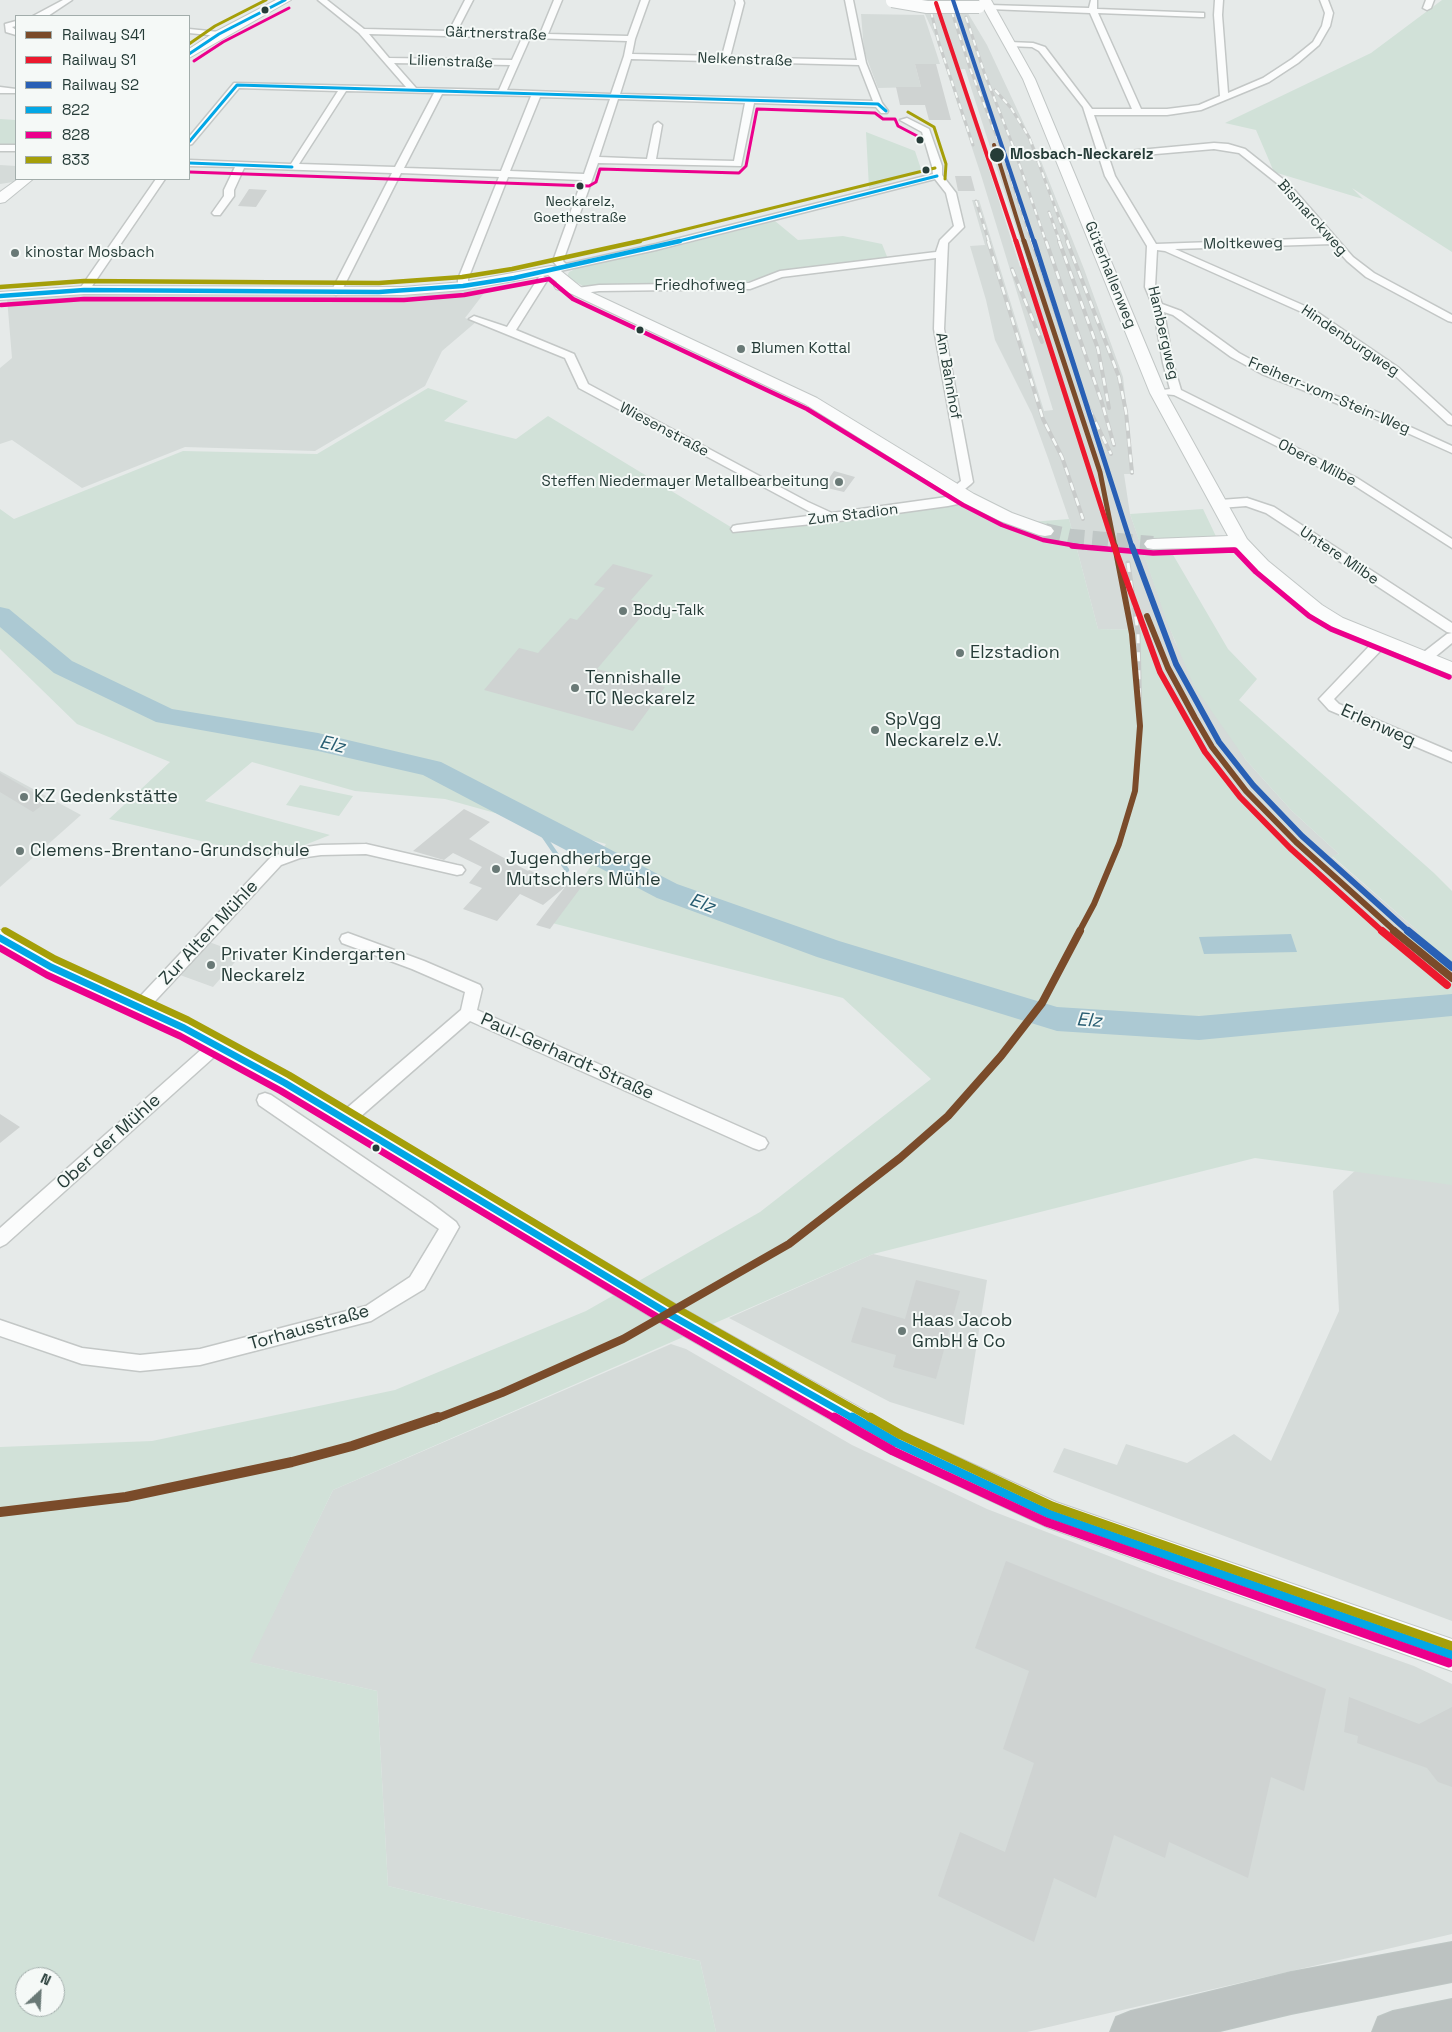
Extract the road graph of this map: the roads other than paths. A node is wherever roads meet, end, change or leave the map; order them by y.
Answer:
1 (68, 0) edge
2 (285, 0) edge
3 (322, 0) edge
4 (469, 0) edge
5 (558, 0) edge
6 (645, 0) edge
7 (739, 0) edge
8 (849, 0) edge
9 (892, 0) edge
10 (1094, 0) edge
11 (1219, 0) edge
12 (1324, 0) edge
13 (984, 4) edge
14 (1022, 4) edge
15 (1093, 10) junction
16 (41, 15) edge
17 (1201, 15) dead end
18 (362, 30) junction
19 (190, 31) edge
20 (452, 33) junction
21 (219, 34) junction
22 (527, 36) junction
23 (543, 36) junction
24 (631, 39) junction
25 (1009, 44) junction
26 (190, 53) edge
27 (628, 56) junction
28 (725, 59) junction
29 (388, 60) junction
30 (514, 63) junction
31 (862, 63) junction
32 (344, 88) junction
33 (0, 90) edge
34 (414, 90) junction
35 (15, 91) edge
36 (439, 91) junction
37 (502, 92) junction
38 (537, 93) junction
39 (615, 96) junction
40 (1224, 98) junction
41 (750, 100) junction
42 (878, 104) junction
43 (1089, 112) junction
44 (1138, 113) junction
45 (658, 125) dead end
46 (190, 141) edge
47 (0, 148) edge
48 (15, 148) edge
49 (1105, 156) junction
50 (594, 160) junction
51 (651, 161) junction
52 (190, 162) edge
53 (241, 165) junction
54 (294, 167) junction
55 (398, 170) junction
56 (503, 174) junction
57 (936, 176) junction
58 (588, 177) junction
59 (25, 180) edge
60 (159, 180) edge
61 (0, 199) edge
62 (217, 213) dead end
63 (1334, 241) junction
64 (1152, 246) junction
65 (941, 254) junction
66 (547, 273) junction
67 (463, 286) junction
68 (84, 290) junction
69 (577, 291) junction
70 (336, 292) junction
71 (0, 296) edge
72 (1158, 306) junction
73 (474, 319) dead end
74 (1452, 319) edge
75 (510, 330) junction
76 (1176, 392) junction
77 (1158, 393) junction
78 (1452, 422) edge
79 (1452, 450) edge
80 (962, 494) junction
81 (1220, 504) junction
82 (832, 518) junction
83 (737, 529) dead end
84 (1045, 531) tunnel mouth
85 (1239, 541) junction
86 (1152, 544) tunnel mouth
87 (1452, 544) edge
88 (1452, 629) edge
89 (1452, 637) edge
90 (1382, 641) junction
91 (1424, 658) junction
92 (1452, 669) edge
93 (1452, 757) edge
94 (457, 870) dead end
95 (0, 938) edge
96 (348, 939) dead end
97 (138, 1009) junction
98 (468, 1013) junction
99 (217, 1045) junction
100 (265, 1100) dead end
101 (346, 1119) junction
102 (759, 1143) dead end
103 (0, 1239) edge
104 (0, 1328) edge
105 (1452, 1655) edge
106 (1452, 1962) edge
107 (1452, 2020) edge
108 (1131, 2032) edge
109 (1394, 2032) edge

1 - 16 street
2 - 21 street
3 - 18 street
4 - 20 street
5 - 23 street
6 - 24 street
7 - 28 street
8 - 31 street
9 - 13 street, bridge
10 - 15 street
11 - 40 street
12 - 40 street
13 - 14 street
13 - 25 street, Güterhallenweg
14 - 15 street
15 - 17 street
15 - 44 street
18 - 20 street, Gärtnerstraße
18 - 29 street
19 - 21 street
20 - 22 street, Gärtnerstraße
21 - 26 street
22 - 23 street, Gärtnerstraße
22 - 30 street
23 - 24 street, Gärtnerstraße
24 - 27 street
25 - 43 street
25 - 77 street, Güterhallenweg
27 - 28 street, Nelkenstraße
27 - 39 street
28 - 31 street, Nelkenstraße
29 - 30 street, Lilienstraße
29 - 34 street
30 - 37 street
31 - 42 street
32 - 34 street
32 - 46 street
32 - 54 street
33 - 35 street
34 - 36 street
36 - 37 street
36 - 55 street
37 - 38 street
38 - 39 street
38 - 56 street
39 - 41 street
39 - 50 street
40 - 44 street
41 - 42 street
41 - 51 street
42 - 57 street
43 - 44 street
43 - 49 street
45 - 51 street
47 - 48 street
49 - 63 street, Bismarckweg
49 - 64 street
50 - 51 street
50 - 58 street
52 - 53 street
53 - 54 street
53 - 62 street
54 - 55 street
55 - 56 street
55 - 70 street
56 - 58 street
56 - 67 street
57 - 65 street
57 - 66 street
58 - 66 street
59 - 61 street
60 - 68 street
63 - 64 street, Moltkeweg
63 - 74 street, Bismarckweg
64 - 72 street, Hambergweg
64 - 78 street, Hindenburgweg
65 - 69 street, Friedhofweg
65 - 80 street, Am Bahnhof
66 - 67 street
66 - 69 street
66 - 75 street
67 - 70 street
68 - 70 street
68 - 71 street
69 - 80 street
72 - 76 street, Hambergweg
72 - 79 street, Freiherr-vom-Stein-Weg
73 - 75 street, Wiesenstraße
75 - 82 street, Wiesenstraße
76 - 77 street, Hambergweg
76 - 87 street, Obere Milbe
77 - 81 street, Güterhallenweg
80 - 82 street, Zum Stadion
80 - 84 street
81 - 85 street, Güterhallenweg
81 - 88 street, Untere Milbe
82 - 83 street, Zum Stadion
85 - 86 street
85 - 90 street, Güterhallenweg
89 - 91 street
90 - 91 street, Güterhallenweg
90 - 93 street, Erlenweg
91 - 92 street, Güterhallenweg
94 - 97 street, Zur Alten Mühle
95 - 97 street
96 - 98 street
97 - 99 street
98 - 101 street, Paul-Gerhardt-Straße
98 - 102 street, Paul-Gerhardt-Straße
99 - 101 street
99 - 103 street, Ober der Mühle
100 - 104 street, Torhausstraße
101 - 105 street
106 - 108 highway
107 - 109 highway

